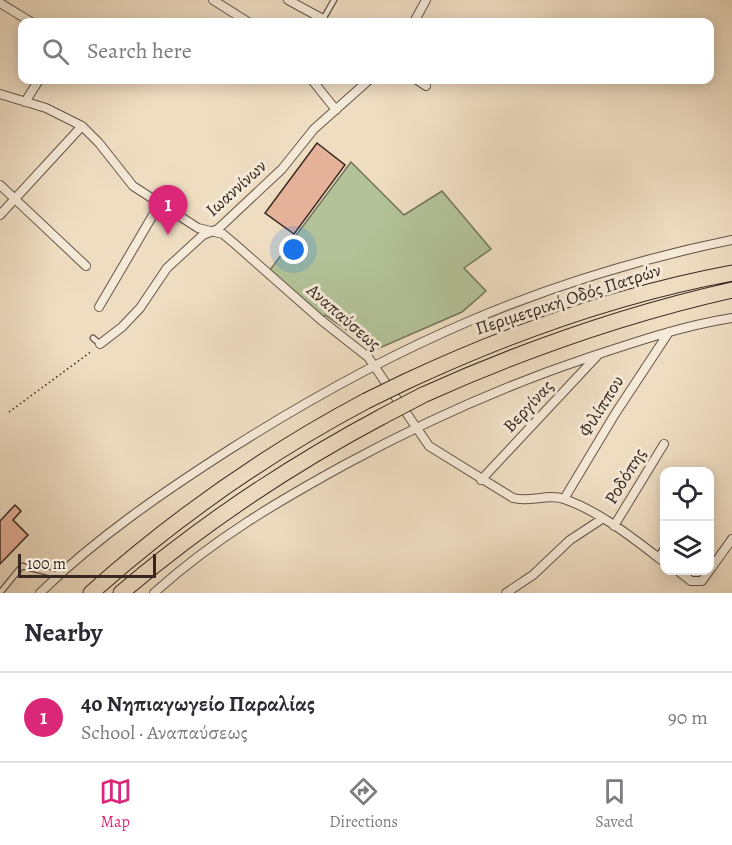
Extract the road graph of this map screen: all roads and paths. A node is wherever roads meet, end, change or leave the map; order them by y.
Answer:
1 (213, 0) edge
2 (288, 0) edge
3 (334, 0) edge
4 (426, 0) edge
5 (0, 3) edge
6 (24, 18) edge
7 (242, 18) edge
8 (317, 18) edge
9 (324, 18) edge
10 (416, 18) edge
11 (36, 84) edge
12 (315, 84) edge
13 (365, 84) edge
14 (423, 84) edge
15 (426, 86) dead end
16 (0, 94) edge
17 (25, 102) junction
18 (336, 110) junction
19 (82, 126) junction
20 (0, 185) edge
21 (15, 199) junction
22 (160, 203) junction
23 (0, 215) edge
24 (212, 231) junction
25 (732, 240) edge
26 (86, 266) dead end
27 (732, 273) edge
28 (732, 290) edge
29 (99, 307) dead end
30 (732, 318) edge
31 (669, 332) junction
32 (97, 341) joint
33 (599, 354) junction
34 (375, 364) junction
35 (9, 412) dead end
36 (415, 427) junction
37 (664, 444) dead end
38 (481, 480) junction
39 (564, 499) junction
40 (602, 519) junction
41 (614, 526) junction
42 (732, 539) edge
43 (660, 555) edge
44 (714, 564) edge
45 (59, 575) junction
46 (683, 575) edge
47 (706, 575) edge
48 (0, 593) edge
49 (40, 593) edge
50 (91, 593) edge
51 (121, 593) edge
52 (153, 593) edge
53 (506, 593) edge

1 - 7 street
2 - 8 street
3 - 9 lane
4 - 10 street
5 - 6 street
11 - 17 street
12 - 18 street
13 - 18 street, Ιωαννίνων
14 - 15 street
16 - 17 street, Αναπαύσεως
17 - 19 street, Αναπαύσεως
18 - 24 street, Ιωαννίνων
19 - 21 street
19 - 22 street, Αναπαύσεως
20 - 21 street
21 - 23 street
21 - 26 street
22 - 24 street, Αναπαύσεως
22 - 29 street
24 - 32 street, Ιωαννίνων
24 - 34 street, Αναπαύσεως
25 - 34 street
27 - 50 highway, Περιμετρική Οδός Πατρών, bridge
28 - 51 highway, Περιμετρική Οδός Πατρών, bridge
30 - 31 street
31 - 33 street
31 - 39 street, Φιλίππου
32 - 35 path
33 - 36 street
33 - 38 street, Βεργίνας
34 - 36 street, Αναπαύσεως
34 - 45 street
36 - 38 street, Αναπαύσεως
36 - 52 street
37 - 41 street, Ροδόπης
38 - 39 street, Αναπαύσεως
39 - 40 street
40 - 41 street
40 - 53 street
41 - 43 street
42 - 44 street
45 - 48 lane
45 - 49 street
46 - 47 street

